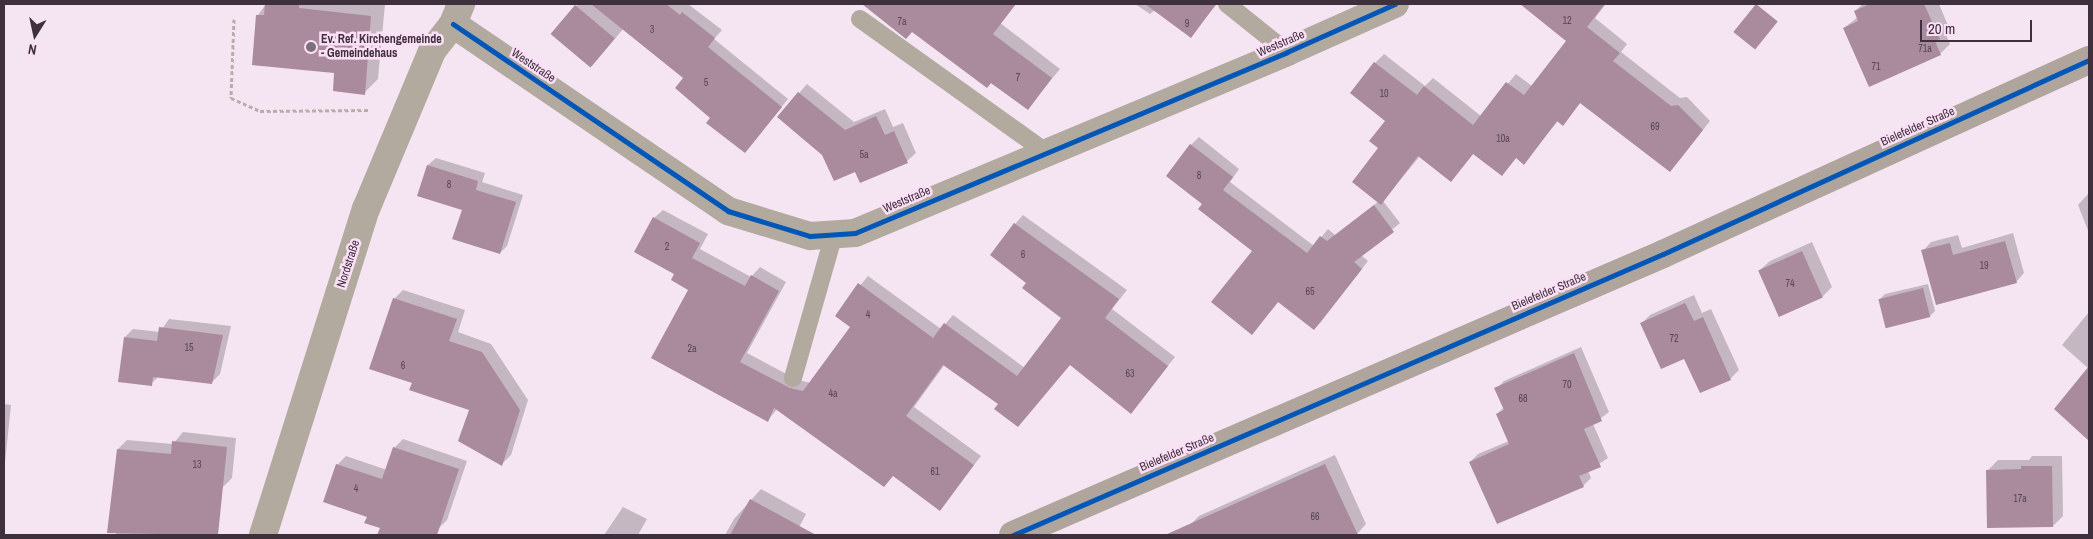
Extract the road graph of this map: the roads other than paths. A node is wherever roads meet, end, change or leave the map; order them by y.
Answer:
1 (1227, 4) edge
2 (1395, 4) edge
3 (457, 14) edge
4 (860, 19) dead end
5 (1287, 52) junction
6 (2089, 60) edge
7 (1046, 152) junction
8 (834, 234) junction
9 (793, 378) dead end
10 (263, 535) edge
11 (1013, 535) edge

1 - 5 lane
2 - 5 street, Weststraße
3 - 8 street, Weststraße
3 - 10 street, Nordstraße
4 - 7 lane
5 - 7 street, Weststraße
6 - 11 main road, Bielefelder Straße
7 - 8 street, Weststraße
8 - 9 lane

